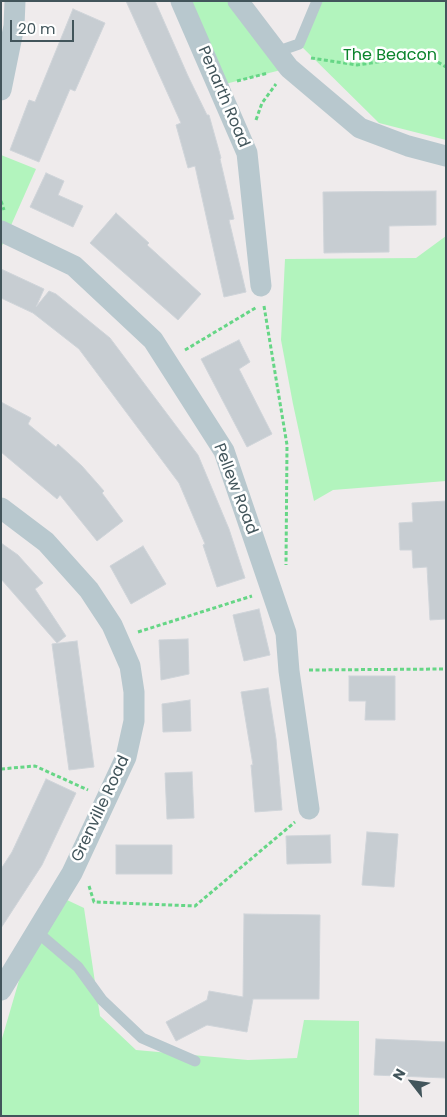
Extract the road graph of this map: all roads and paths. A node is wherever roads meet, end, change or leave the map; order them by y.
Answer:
1 (14, 1) edge
2 (181, 1) edge
3 (238, 1) edge
4 (317, 1) edge
5 (283, 60) junction
6 (446, 66) edge
7 (217, 86) junction
8 (1, 90) edge
9 (254, 126) dead end
10 (446, 156) edge
11 (1, 231) edge
12 (261, 286) dead end
13 (187, 348) dead end
14 (1, 508) edge
15 (286, 574) dead end
16 (271, 590) junction
17 (142, 631) dead end
18 (446, 669) edge
19 (289, 671) junction
20 (1, 768) edge
21 (107, 798) junction
22 (309, 810) joint
23 (72, 873) junction
24 (37, 932) junction
25 (1, 990) edge
26 (196, 1061) dead end

1 - 8 street
2 - 7 street, Penarth Road
3 - 5 street
4 - 5 lane
5 - 6 path
5 - 7 path
5 - 9 path
5 - 10 street
7 - 12 street, Penarth Road
11 - 16 street, Pellew Road
13 - 15 path
14 - 21 street, Grenville Road
16 - 17 path
16 - 19 street, Pellew Road
18 - 19 path
19 - 22 street, Pellew Road
20 - 21 path
21 - 23 street, Grenville Road
22 - 23 path
23 - 24 street, Grenville Road
24 - 25 street, Grenville Road
24 - 26 lane

